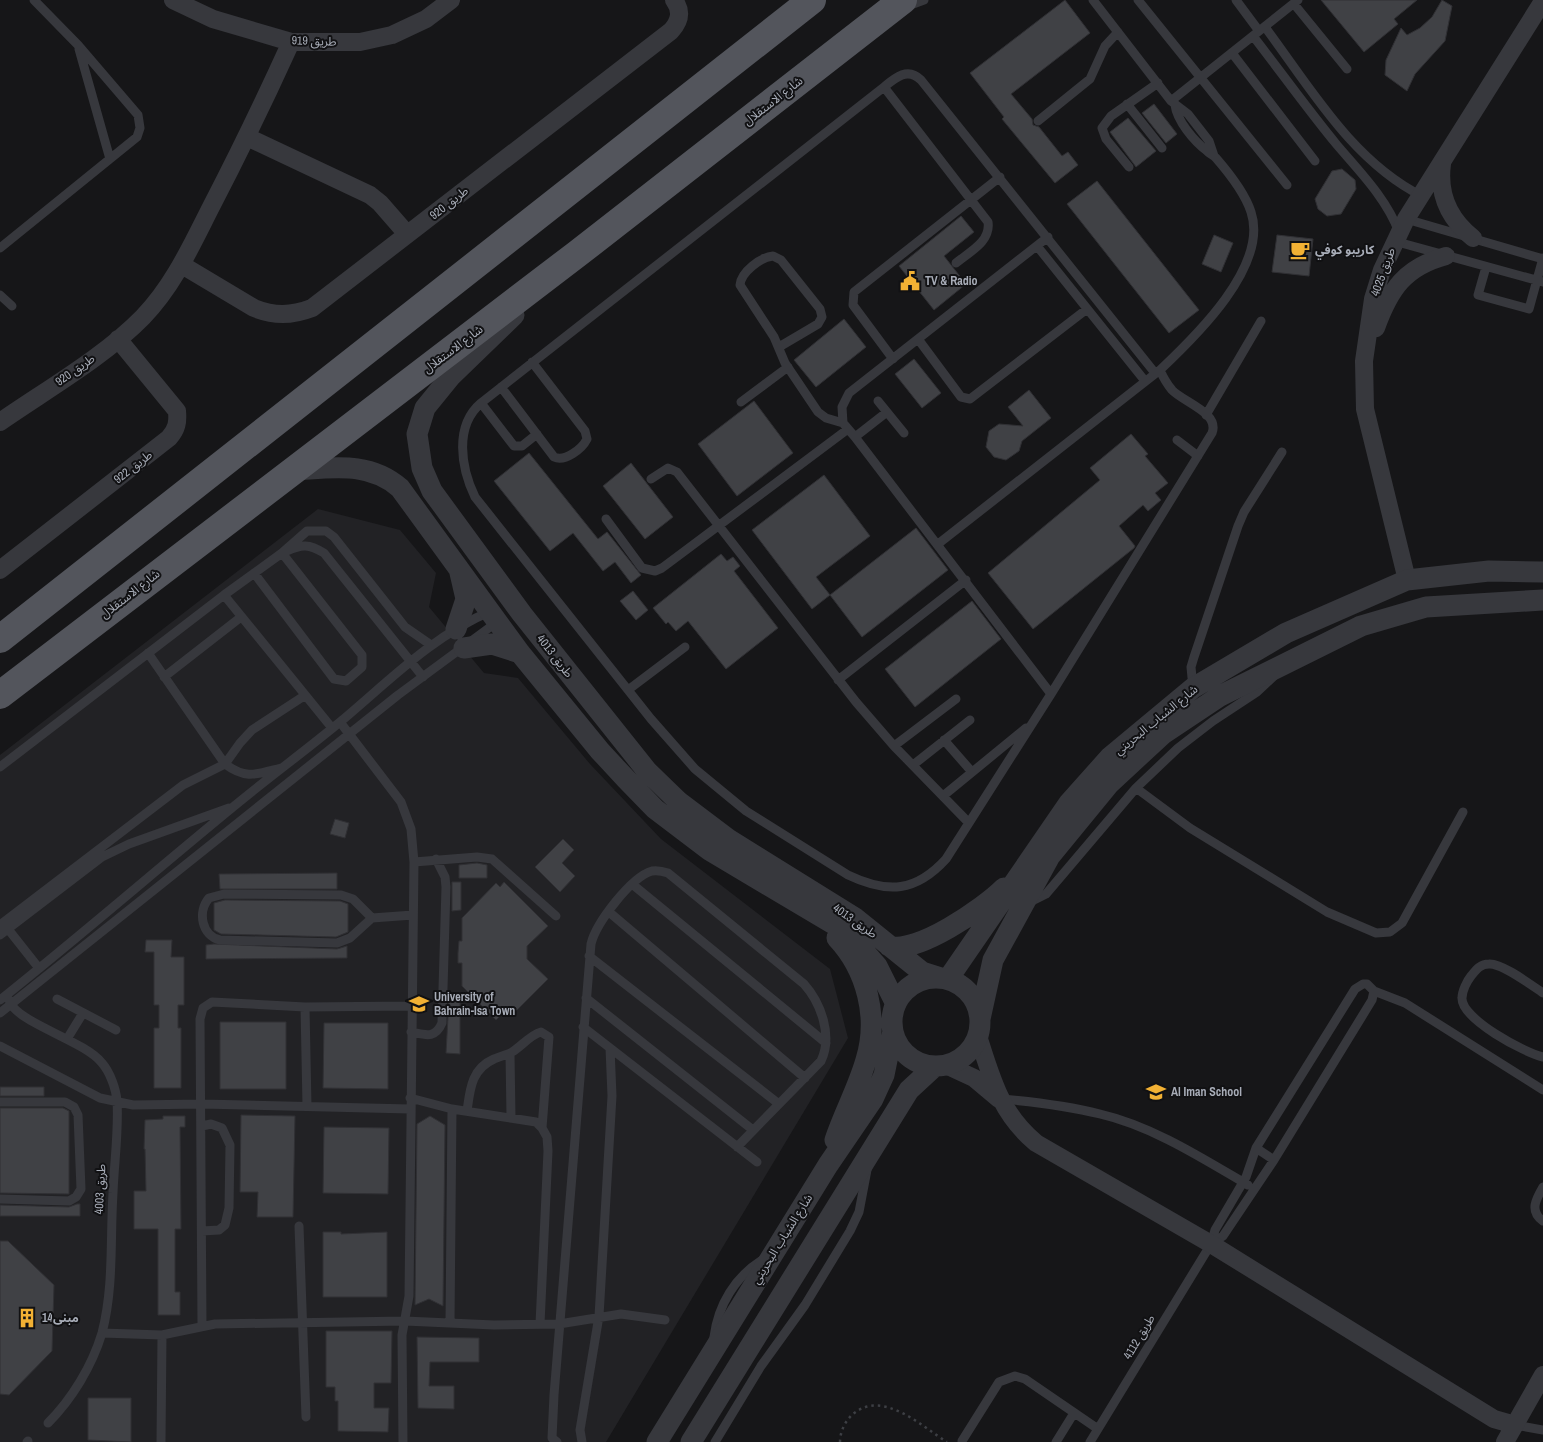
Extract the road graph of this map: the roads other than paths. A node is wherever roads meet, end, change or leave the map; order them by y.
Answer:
1 (34, 0) edge
2 (173, 0) edge
3 (451, 0) edge
4 (674, 0) edge
5 (796, 0) edge
6 (812, 0) edge
7 (924, 0) edge
8 (1093, 0) edge
9 (1138, 0) edge
10 (1236, 0) edge
11 (1543, 0) edge
12 (1296, 2) edge
13 (897, 5) edge
14 (774, 28) junction
15 (1259, 31) junction
16 (1118, 32) junction
17 (291, 42) junction
18 (78, 46) junction
19 (1232, 53) junction
20 (1347, 69) dead end
21 (1200, 78) junction
22 (1158, 83) junction
23 (884, 87) junction
24 (1173, 103) junction
25 (1127, 104) junction
26 (1038, 121) dead end
27 (247, 137) junction
28 (1162, 148) dead end
29 (110, 159) junction
30 (1315, 161) dead end
31 (1442, 163) junction
32 (1129, 167) dead end
33 (1000, 177) junction
34 (1287, 185) dead end
35 (1422, 196) junction
36 (972, 198) junction
37 (1400, 231) junction
38 (407, 234) junction
39 (1048, 237) junction
40 (1473, 238) junction
41 (1037, 246) junction
42 (0, 248) edge
43 (577, 254) junction
44 (1446, 256) junction
45 (1543, 258) edge
46 (956, 263) dead end
47 (182, 265) junction
48 (1486, 267) junction
49 (1540, 282) edge
50 (0, 295) edge
51 (12, 306) dead end
52 (1087, 309) junction
53 (1261, 321) dead end
54 (1115, 322) junction
55 (1104, 330) junction
56 (118, 339) junction
57 (918, 340) junction
58 (779, 347) junction
59 (893, 359) junction
60 (1364, 361) junction
61 (532, 362) junction
62 (788, 367) junction
63 (1157, 371) junction
64 (1145, 381) junction
65 (501, 386) junction
66 (878, 400) dead end
67 (740, 402) dead end
68 (481, 403) junction
69 (887, 412) junction
70 (1206, 415) junction
71 (0, 422) edge
72 (846, 426) junction
73 (904, 433) dead end
74 (537, 434) junction
75 (855, 437) junction
76 (1177, 440) dead end
77 (1282, 452) dead end
78 (1198, 456) junction
79 (294, 470) junction
80 (651, 479) dead end
81 (606, 519) dead end
82 (720, 525) junction
83 (938, 544) junction
84 (282, 553) junction
85 (360, 568) junction
86 (459, 568) junction
87 (0, 570) edge
88 (1543, 572) edge
89 (254, 573) junction
90 (346, 578) junction
91 (966, 580) junction
92 (1407, 580) junction
93 (224, 595) junction
94 (1543, 600) edge
95 (504, 610) junction
96 (241, 617) junction
97 (460, 638) junction
98 (0, 639) edge
99 (431, 645) junction
100 (685, 647) dead end
101 (520, 652) junction
102 (148, 653) junction
103 (411, 661) junction
104 (1280, 668) junction
105 (164, 676) junction
106 (423, 676) junction
107 (838, 680) junction
108 (1194, 688) junction
109 (628, 690) junction
110 (1051, 694) junction
111 (0, 695) edge
112 (304, 696) junction
113 (956, 699) dead end
114 (970, 720) dead end
115 (340, 722) junction
116 (1032, 724) junction
117 (332, 728) junction
118 (349, 735) junction
119 (944, 740) junction
120 (894, 746) junction
121 (225, 764) junction
122 (913, 766) junction
123 (0, 767) edge
124 (284, 768) junction
125 (972, 772) junction
126 (1136, 788) junction
127 (943, 796) junction
128 (236, 805) junction
129 (1463, 812) dead end
130 (969, 823) junction
131 (436, 859) junction
132 (414, 862) junction
133 (1029, 862) junction
134 (632, 884) junction
135 (1022, 904) junction
136 (804, 907) junction
137 (609, 912) junction
138 (413, 915) junction
139 (556, 916) dead end
140 (372, 918) junction
141 (4, 927) edge
142 (0, 936) edge
143 (889, 946) junction
144 (589, 956) junction
145 (38, 967) junction
146 (944, 979) junction
147 (1374, 991) junction
148 (1543, 993) edge
149 (4, 997) edge
150 (586, 998) junction
151 (57, 999) dead end
152 (10, 1004) junction
153 (896, 1004) junction
154 (411, 1006) junction
155 (305, 1007) junction
156 (0, 1013) edge
157 (83, 1013) junction
158 (583, 1027) junction
159 (979, 1027) junction
160 (116, 1030) dead end
161 (893, 1031) junction
162 (411, 1032) junction
163 (67, 1039) junction
164 (826, 1044) junction
165 (0, 1046) edge
166 (610, 1048) junction
167 (510, 1054) junction
168 (1543, 1057) edge
169 (940, 1066) junction
170 (805, 1078) junction
171 (1543, 1090) edge
172 (410, 1098) junction
173 (999, 1099) junction
174 (117, 1101) junction
175 (0, 1102) edge
176 (202, 1104) junction
177 (779, 1104) junction
178 (307, 1106) junction
179 (410, 1109) junction
180 (452, 1109) junction
181 (467, 1111) junction
182 (511, 1117) junction
183 (202, 1126) junction
184 (542, 1128) junction
185 (753, 1130) junction
186 (737, 1147) junction
187 (1256, 1148) junction
188 (871, 1152) junction
189 (1274, 1160) junction
190 (757, 1162) dead end
191 (828, 1165) junction
192 (1243, 1182) junction
193 (1543, 1187) edge
194 (1255, 1189) junction
195 (0, 1199) edge
196 (1543, 1221) edge
197 (299, 1226) dead end
198 (202, 1231) junction
199 (1210, 1244) junction
200 (599, 1316) junction
201 (664, 1320) dead end
202 (405, 1321) junction
203 (450, 1323) junction
204 (304, 1324) junction
205 (540, 1324) junction
206 (560, 1324) junction
207 (202, 1326) junction
208 (102, 1333) junction
209 (162, 1335) junction
210 (1543, 1375) edge
211 (1074, 1412) junction
212 (306, 1416) dead end
213 (48, 1423) dead end
214 (1515, 1425) junction
215 (1098, 1429) junction
216 (1543, 1430) edge
217 (962, 1441) edge
218 (161, 1442) edge
219 (403, 1442) edge
220 (557, 1442) edge
221 (582, 1442) edge
222 (657, 1442) edge
223 (691, 1442) edge
224 (715, 1442) edge
225 (1056, 1442) edge
226 (1090, 1442) edge
227 (1505, 1442) edge

1 - 18 lane
2 - 17 street, طريق 919
3 - 17 street, طريق 919
4 - 38 street, طريق 920
5 - 14 street
6 - 14 main road
7 - 13 lane
8 - 16 lane
9 - 21 lane
10 - 15 lane
11 - 31 street, طريق 4025
12 - 15 lane
12 - 20 lane
13 - 43 main road, شارع الاستقلال
14 - 98 main road
15 - 19 lane
15 - 35 lane
15 - 37 lane
16 - 22 lane
16 - 26 lane
17 - 27 street, طريق 920
18 - 29 lane
18 - 29 lane
19 - 21 lane
19 - 30 lane
21 - 24 lane
21 - 34 lane
22 - 24 lane
22 - 25 lane
23 - 33 lane
23 - 36 lane
23 - 61 lane
24 - 63 lane
25 - 28 lane
25 - 32 lane
27 - 38 street
27 - 47 street, طريق 920
29 - 42 lane
31 - 35 street, طريق 4025
31 - 40 street
33 - 36 lane
33 - 39 lane
35 - 37 street, طريق 4025
36 - 46 lane
36 - 59 lane
37 - 40 lane
37 - 44 lane
37 - 60 street, طريق 4025
38 - 47 street, طريق 920
39 - 41 lane
39 - 54 lane
40 - 45 lane
41 - 52 lane
41 - 57 lane
43 - 79 main road, شارع الاستقلال
43 - 95 street, طريق 4013
44 - 48 lane
44 - 60 street
45 - 49 lane
47 - 56 street, طريق 920
48 - 49 lane
48 - 49 lane
50 - 51 lane
52 - 55 lane
52 - 57 lane
53 - 70 lane
54 - 55 lane
54 - 63 lane
55 - 64 lane
56 - 71 street, طريق 920
56 - 87 street, طريق 922
57 - 59 lane
58 - 58 lane
58 - 62 lane
59 - 72 lane
60 - 92 street, طريق 4025
61 - 65 lane
61 - 74 lane
62 - 67 lane
62 - 72 lane
63 - 64 lane
63 - 70 lane
64 - 83 lane
65 - 68 lane
65 - 74 lane
66 - 69 lane
68 - 74 lane
68 - 109 lane
69 - 73 lane
69 - 75 lane
70 - 78 lane
72 - 75 lane
72 - 82 lane
75 - 83 lane
76 - 78 lane
77 - 108 lane
78 - 110 lane
79 - 86 street, طريق 4013
79 - 111 main road, شارع الاستقلال
80 - 82 lane
81 - 82 lane
82 - 107 lane
83 - 91 lane
84 - 85 lane
84 - 89 lane
84 - 89 lane
84 - 90 lane
85 - 90 lane
85 - 99 lane
86 - 95 street, طريق 4013
86 - 97 street
88 - 92 street, شارع الشباب البحريني
89 - 93 lane
90 - 103 lane
91 - 107 lane
91 - 110 lane
92 - 108 street, شارع الشباب البحريني
93 - 96 lane
93 - 102 lane
94 - 104 street, شارع الشباب البحريني
95 - 97 lane
95 - 97 lane
95 - 101 street, طريق 4013
95 - 143 street, طريق 4013
96 - 105 lane
96 - 112 lane
97 - 99 lane
97 - 101 street
97 - 106 lane
99 - 103 lane
100 - 109 lane
101 - 136 street, طريق 4013
102 - 105 lane
102 - 123 lane
103 - 106 lane
103 - 115 lane
104 - 126 lane
104 - 135 street, شارع الشباب البحريني
105 - 121 lane
106 - 118 lane
107 - 120 lane
108 - 133 street, شارع الشباب البحريني
109 - 130 lane
110 - 116 lane
112 - 117 lane
112 - 121 lane
113 - 120 lane
114 - 119 lane
115 - 117 lane
115 - 118 lane
116 - 125 lane
116 - 130 lane
117 - 124 lane
118 - 132 lane
118 - 152 lane
119 - 122 lane
119 - 125 lane
120 - 122 lane
121 - 124 lane
121 - 141 lane
122 - 127 lane
124 - 128 lane
125 - 127 lane
126 - 129 lane
126 - 135 lane
127 - 130 lane
128 - 141 lane
128 - 145 lane
131 - 132 lane
131 - 139 lane
131 - 162 lane
132 - 138 lane
133 - 143 street
133 - 146 street, شارع الشباب البحريني
134 - 137 lane
134 - 164 lane
134 - 164 lane
135 - 159 street, شارع الشباب البحريني
136 - 153 street, طريق 4013
136 - 191 street
137 - 144 lane
137 - 170 lane
138 - 140 lane
138 - 154 lane
140 - 140 lane
141 - 142 lane
141 - 145 lane
143 - 146 street, طريق 4013
144 - 150 lane
144 - 177 lane
145 - 149 lane
146 - 153 street
146 - 159 street
147 - 171 lane
147 - 187 lane
147 - 189 lane
148 - 168 lane
149 - 152 lane
150 - 158 lane
150 - 185 lane
151 - 157 lane
152 - 156 lane
152 - 163 lane, طريق 4003
153 - 161 street
154 - 155 lane
154 - 162 lane
155 - 176 lane
155 - 178 lane
157 - 160 lane
157 - 163 lane
158 - 166 lane
158 - 206 lane
159 - 169 street
159 - 173 street
161 - 169 street
161 - 191 street, شارع الشباب البحريني
162 - 172 lane
163 - 174 lane, طريق 4003
164 - 170 lane
165 - 174 lane
166 - 186 lane
166 - 200 lane
167 - 181 lane
167 - 182 lane
167 - 184 lane
169 - 173 street
169 - 188 street
170 - 177 lane
172 - 179 lane
172 - 180 lane
173 - 192 lane
173 - 199 street
174 - 176 lane
174 - 208 lane, طريق 4003
175 - 195 lane
176 - 178 lane
176 - 183 lane
177 - 185 lane
178 - 179 lane
179 - 202 lane
180 - 181 lane
180 - 203 lane
181 - 182 lane
182 - 184 lane
183 - 198 lane
183 - 198 lane
184 - 205 lane
185 - 186 lane
186 - 190 lane
187 - 189 lane
187 - 192 lane
188 - 223 street
188 - 224 lane
189 - 194 lane
191 - 222 street, شارع الشباب البحريني
192 - 194 lane
192 - 199 lane
193 - 196 lane
194 - 199 lane
197 - 204 lane
198 - 207 lane
199 - 214 street
199 - 215 lane, طريق 4112
200 - 201 lane
200 - 206 lane
200 - 221 lane
202 - 203 lane
202 - 204 lane
202 - 219 lane
203 - 205 lane
204 - 207 lane
204 - 212 lane
205 - 206 lane
206 - 220 lane
207 - 209 lane
208 - 209 lane
208 - 213 lane, طريق 4003
209 - 218 lane
210 - 214 street
211 - 215 lane
211 - 217 lane
211 - 225 lane
214 - 216 lane
214 - 227 street
215 - 226 lane, طريق 4112

